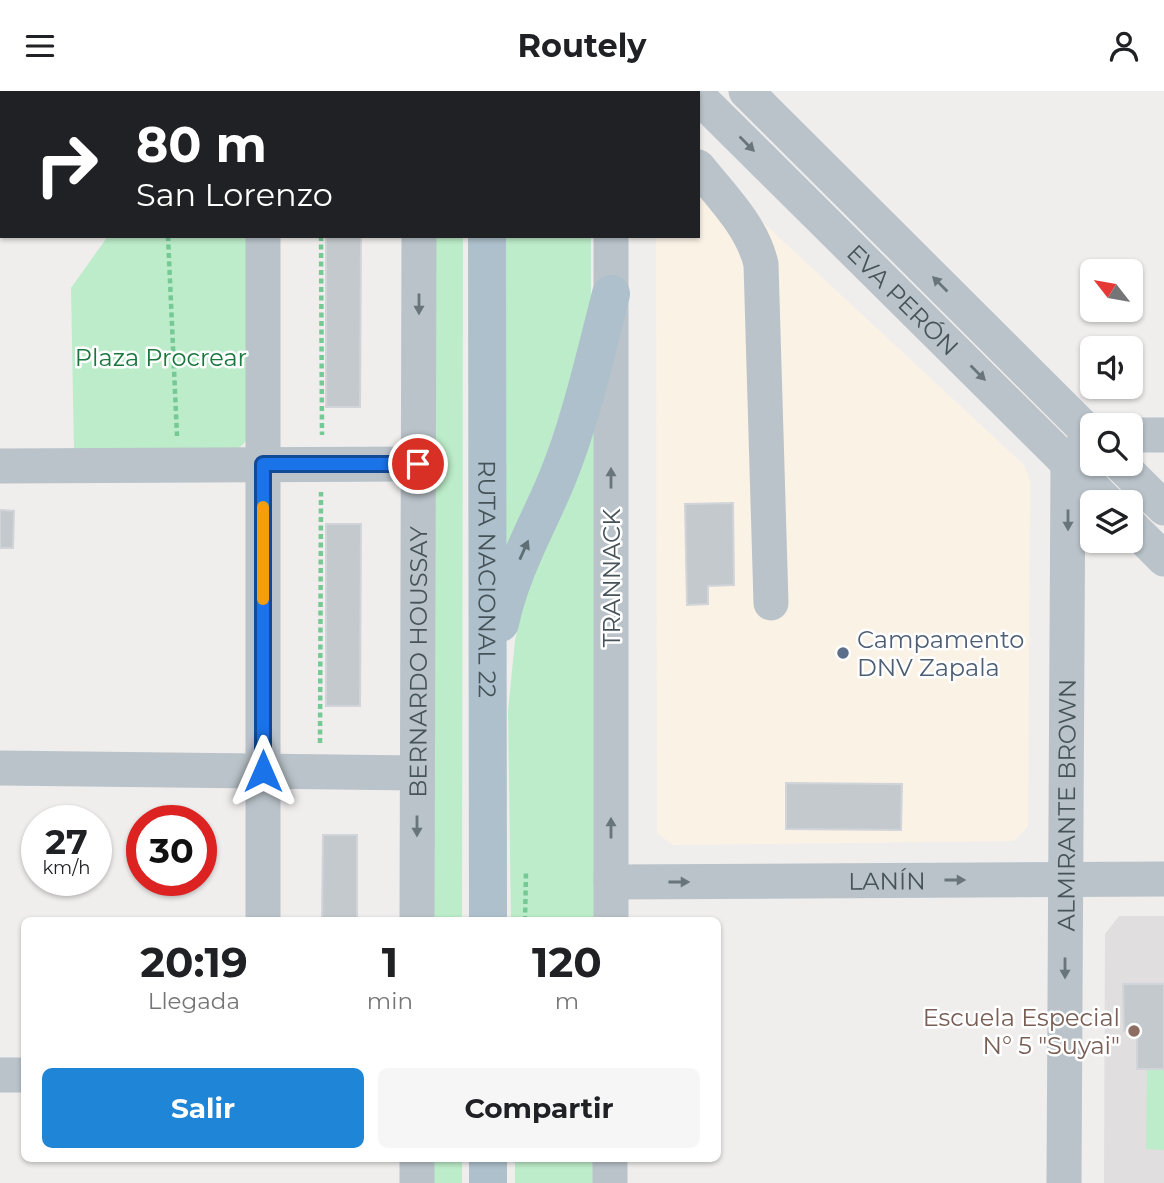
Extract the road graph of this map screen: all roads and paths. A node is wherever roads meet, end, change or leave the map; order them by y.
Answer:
1 (746, 91) edge
2 (700, 97) edge
3 (700, 170) edge
4 (168, 238) edge
5 (263, 238) edge
6 (321, 238) edge
7 (419, 238) edge
8 (486, 238) edge
9 (611, 238) edge
10 (611, 294) junction
11 (1080, 424) edge
12 (1143, 435) edge
13 (1164, 435) edge
14 (178, 440) dead end
15 (322, 440) dead end
16 (1080, 451) edge
17 (263, 464) junction
18 (418, 464) junction
19 (1069, 464) junction
20 (0, 466) edge
21 (1132, 476) edge
22 (332, 488) dead end
23 (1095, 490) edge
24 (1164, 508) edge
25 (1143, 538) edge
26 (1164, 559) edge
27 (771, 603) dead end
28 (487, 687) junction
29 (312, 744) dead end
30 (320, 744) junction
31 (331, 744) dead end
32 (0, 768) edge
33 (263, 771) junction
34 (417, 773) junction
35 (526, 872) dead end
36 (1164, 879) edge
37 (1066, 880) junction
38 (611, 882) junction
39 (262, 917) edge
40 (417, 917) edge
41 (488, 917) edge
42 (525, 917) edge
43 (611, 917) edge
44 (0, 1075) edge
45 (21, 1075) edge
46 (417, 1162) edge
47 (488, 1162) edge
48 (610, 1162) edge
49 (417, 1183) edge
50 (488, 1183) edge
51 (610, 1183) edge
52 (1064, 1183) edge

11 -> 1 street, EVA PERÓN
2 -> 19 street, EVA PERÓN
3 - 27 street
4 - 14 path
5 - 17 street
6 - 15 path
7 -> 18 street, BERNARDO HOUSSAY
8 - 28 main road, RUTA NACIONAL 22
9 - 10 street, TRANNACK
28 -> 10 main road
38 -> 10 street, TRANNACK
12 - 13 street
16 - 19 street
17 - 18 street
17 - 20 street
17 - 33 street
18 - 34 street, BERNARDO HOUSSAY
19 - 23 street, EVA PERÓN
19 -> 37 street, ALMIRANTE BROWN
21 - 24 street
22 - 30 path
25 - 26 street
28 - 41 main road, RUTA NACIONAL 22
29 - 30 path
30 - 31 path
32 - 33 street
33 - 34 street
33 - 39 street
34 -> 40 street, BERNARDO HOUSSAY
35 - 42 path
36 - 37 street, LANÍN
38 -> 37 street, LANÍN
37 -> 52 street, ALMIRANTE BROWN
38 - 43 street, TRANNACK
44 - 45 street
46 - 49 street
47 - 50 main road
48 - 51 street

